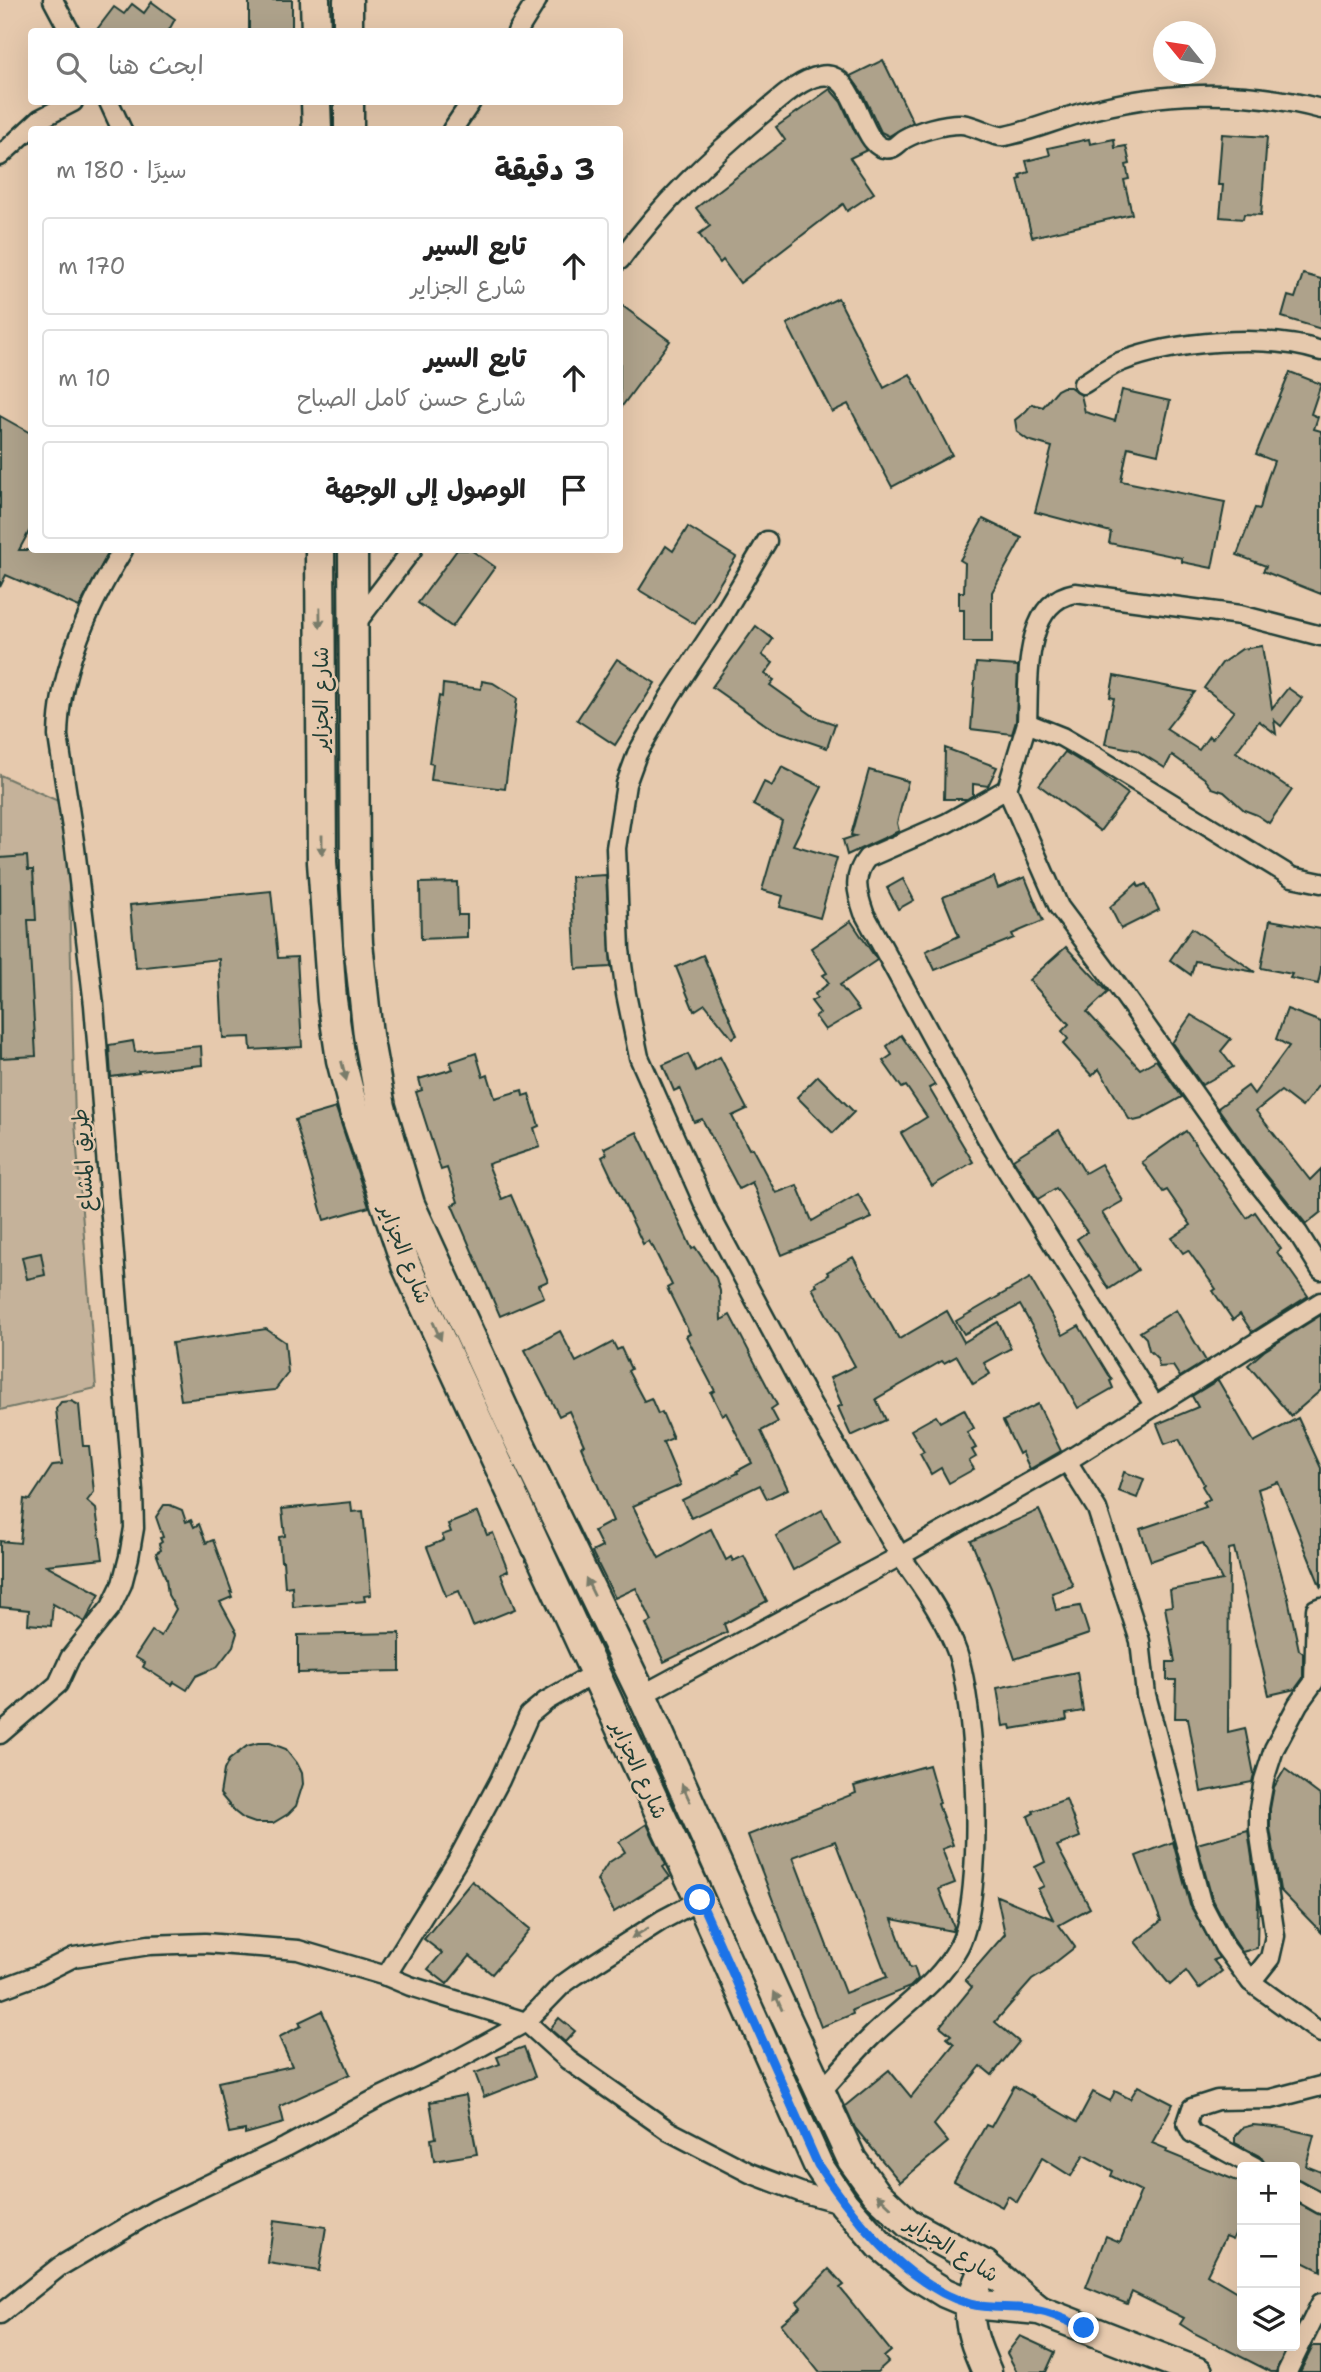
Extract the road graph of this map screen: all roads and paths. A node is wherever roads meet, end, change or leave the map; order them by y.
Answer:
1 (53, 0) edge
2 (315, 0) edge
3 (348, 0) edge
4 (537, 0) edge
5 (68, 28) edge
6 (316, 28) edge
7 (348, 28) edge
8 (520, 28) edge
9 (68, 105) edge
10 (110, 105) edge
11 (316, 105) edge
12 (349, 105) edge
13 (469, 105) edge
14 (1321, 109) edge
15 (32, 126) edge
16 (120, 126) edge
17 (317, 126) edge
18 (349, 126) edge
19 (455, 126) edge
20 (28, 130) edge
21 (0, 156) edge
22 (623, 256) edge
23 (1321, 351) edge
24 (1083, 384) dead end
25 (766, 541) dead end
26 (121, 553) edge
27 (320, 553) edge
28 (353, 553) edge
29 (410, 553) edge
30 (354, 627) junction
31 (1321, 636) edge
32 (1027, 723) junction
33 (1007, 789) junction
34 (1321, 883) edge
35 (1321, 1270) edge
36 (1321, 1302) edge
37 (1154, 1406) junction
38 (1067, 1461) junction
39 (900, 1556) junction
40 (1321, 1607) edge
41 (593, 1674) junction
42 (642, 1695) junction
43 (0, 1734) edge
44 (700, 1900) junction
45 (386, 1976) junction
46 (1251, 1982) junction
47 (0, 1989) edge
48 (526, 2022) junction
49 (1321, 2034) edge
50 (1321, 2086) edge
51 (820, 2093) junction
52 (1246, 2162) edge
53 (1300, 2192) edge
54 (845, 2204) junction
55 (1321, 2204) edge
56 (985, 2265) junction
57 (1321, 2302) edge
58 (971, 2304) junction
59 (1039, 2310) junction
60 (0, 2314) edge
61 (987, 2372) edge
62 (1198, 2372) edge
63 (1287, 2372) edge

1 - 5 street
2 - 6 main road
3 - 7 main road
4 - 8 street
9 - 15 street
10 - 16 street
11 - 17 main road
12 - 18 main road
13 - 19 street
14 - 22 street
20 - 21 street
23 - 24 street
25 - 39 street
26 - 43 street, طريق المشاع
27 -> 41 main road, شارع الجزاير
28 - 30 main road, شارع الجزاير
29 - 30 street
42 -> 30 main road, شارع الجزاير
31 - 32 street
32 - 33 street
32 - 34 street
33 - 35 street
33 - 37 street
36 - 37 street
37 - 38 street
38 - 39 street
38 - 46 street
39 - 42 street
39 - 51 street
40 - 46 street
41 - 44 main road, شارع الجزاير
41 - 45 street
51 -> 42 main road, شارع الجزاير
44 -> 48 street
44 - 54 main road, شارع الجزاير
45 - 47 street
45 - 48 street
46 - 49 street
48 - 54 street
48 - 60 street
50 - 52 street
56 -> 51 main road, شارع الجزاير
53 - 55 street
54 - 58 main road, شارع الجزاير
56 - 58 main road
56 - 59 main road, شارع الجزاير
57 - 63 street
58 - 59 main road, شارع الجزاير
58 - 61 main road
59 - 62 main road

